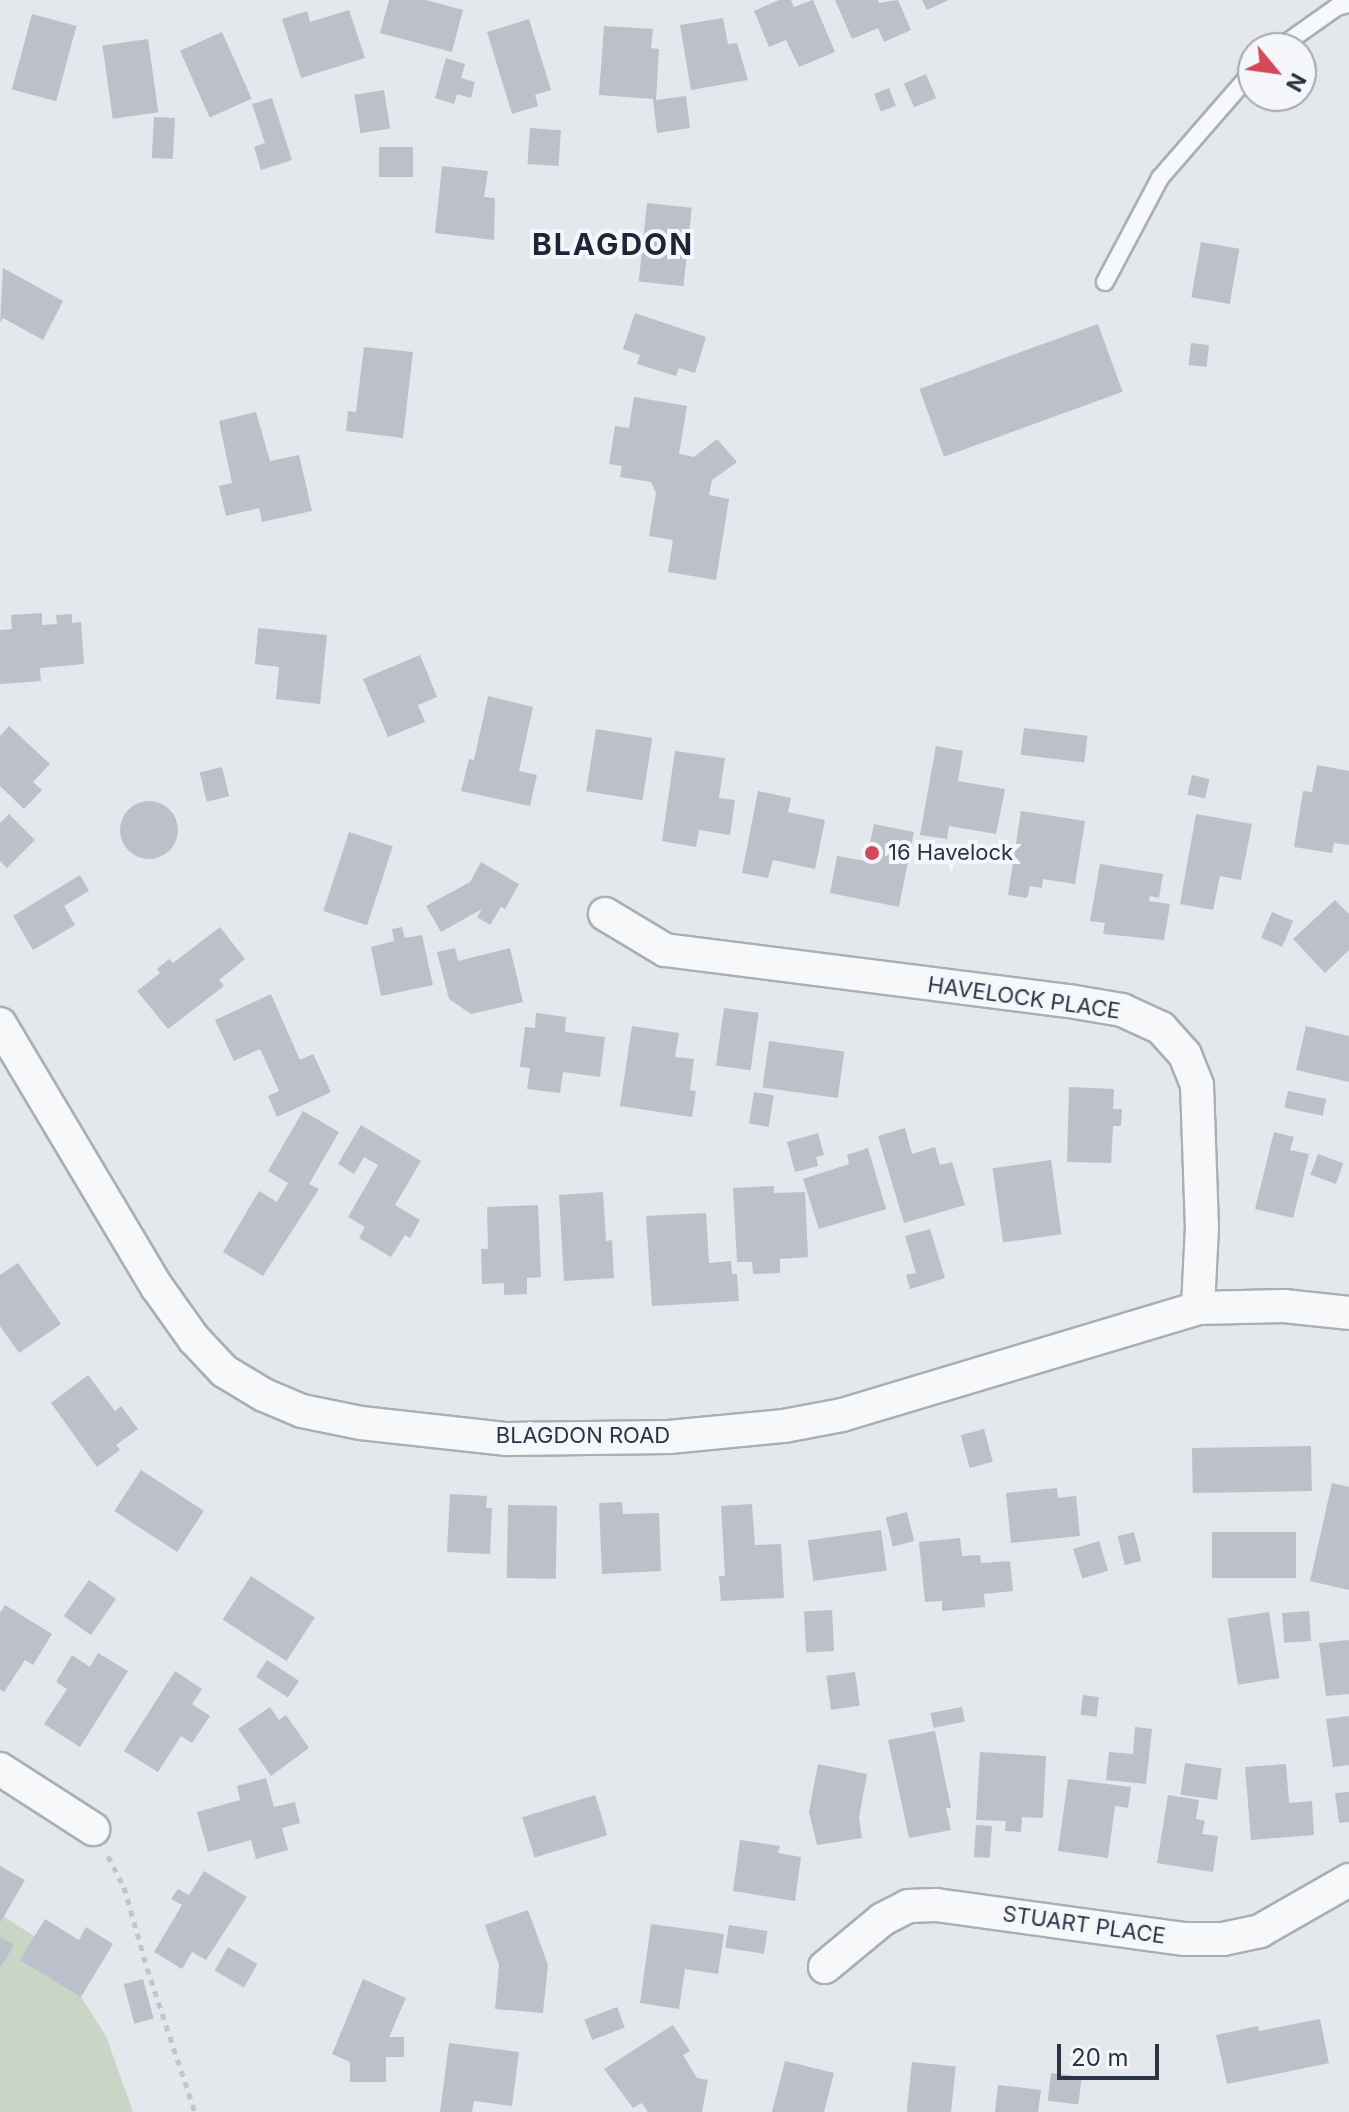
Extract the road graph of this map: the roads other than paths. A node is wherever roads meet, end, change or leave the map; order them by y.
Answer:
1 (1349, 4) edge
2 (1302, 32) edge
3 (1237, 89) edge
4 (1105, 282) dead end
5 (605, 914) dead end
6 (0, 1024) edge
7 (1198, 1308) junction
8 (1349, 1313) edge
9 (0, 1769) edge
10 (93, 1829) road end
11 (1349, 1880) edge
12 (825, 1967) dead end

1 - 2 lane
3 - 4 lane
5 - 7 street, HAVELOCK PLACE
6 - 7 street, BLAGDON ROAD
7 - 8 street, BLAGDON ROAD
9 - 10 street
11 - 12 street, STUART PLACE

